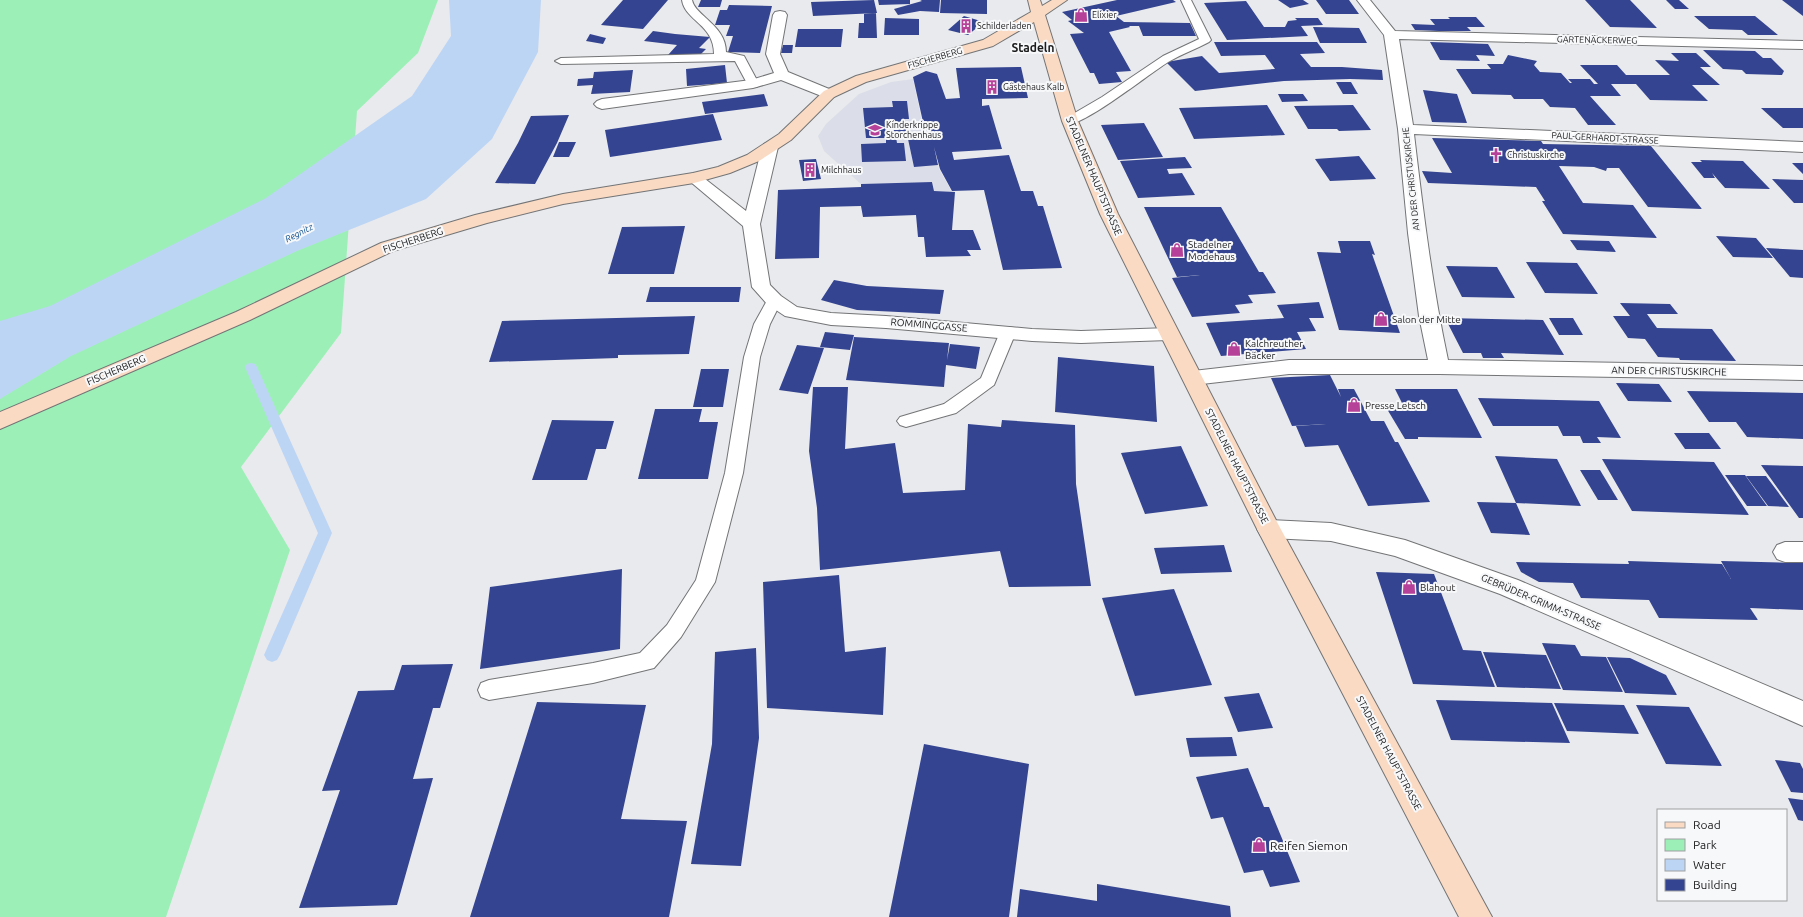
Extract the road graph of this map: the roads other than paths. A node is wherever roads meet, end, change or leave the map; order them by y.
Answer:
1 (687, 0) edge
2 (1061, 0) edge
3 (1186, 0) edge
4 (1363, 0) edge
5 (1036, 7) edge
6 (780, 15) dead end
7 (1392, 35) junction
8 (1803, 45) edge
9 (738, 57) junction
10 (561, 61) dead end
11 (782, 74) junction
12 (753, 84) junction
13 (829, 94) junction
14 (602, 104) dead end
15 (1070, 121) junction
16 (1406, 129) junction
17 (770, 147) junction
18 (1803, 147) edge
19 (694, 178) junction
20 (751, 224) junction
21 (774, 300) junction
22 (1008, 332) junction
23 (1169, 334) junction
24 (1439, 367) junction
25 (1803, 373) edge
26 (1193, 378) junction
27 (0, 421) edge
28 (906, 422) dead end
29 (1269, 529) junction
30 (489, 690) dead end
31 (1803, 714) edge
32 (1476, 917) edge

1 - 9 lane
2 - 5 main road, FISCHERBERG
3 - 15 lane
4 - 7 street
5 - 13 main road, FISCHERBERG
5 - 15 main road, STADELNER HAUPTSTRASSE
6 - 11 street
7 - 8 street, GARTENÄCKERWEG
7 - 16 street, AN DER CHRISTUSKIRCHE
9 - 10 lane
9 - 12 lane
11 - 12 street
11 - 13 street
12 - 14 street
13 - 17 main road, FISCHERBERG
15 - 23 main road, STADELNER HAUPTSTRASSE
16 - 18 street, PAUL-GERHARDT-STRASSE
16 - 24 street, AN DER CHRISTUSKIRCHE
17 - 19 main road, FISCHERBERG
17 - 20 street, ROMMINGGASSE
19 - 20 street
19 - 27 main road, FISCHERBERG
20 - 21 street, ROMMINGGASSE
21 - 22 street, ROMMINGGASSE
21 - 30 lane
22 - 23 street, ROMMINGGASSE
22 - 28 lane
23 - 26 main road, STADELNER HAUPTSTRASSE
24 - 25 street, AN DER CHRISTUSKIRCHE
24 - 26 street, AN DER CHRISTUSKIRCHE
26 - 29 main road, STADELNER HAUPTSTRASSE
29 - 31 street, GEBRÜDER-GRIMM-STRASSE
29 - 32 main road, STADELNER HAUPTSTRASSE

